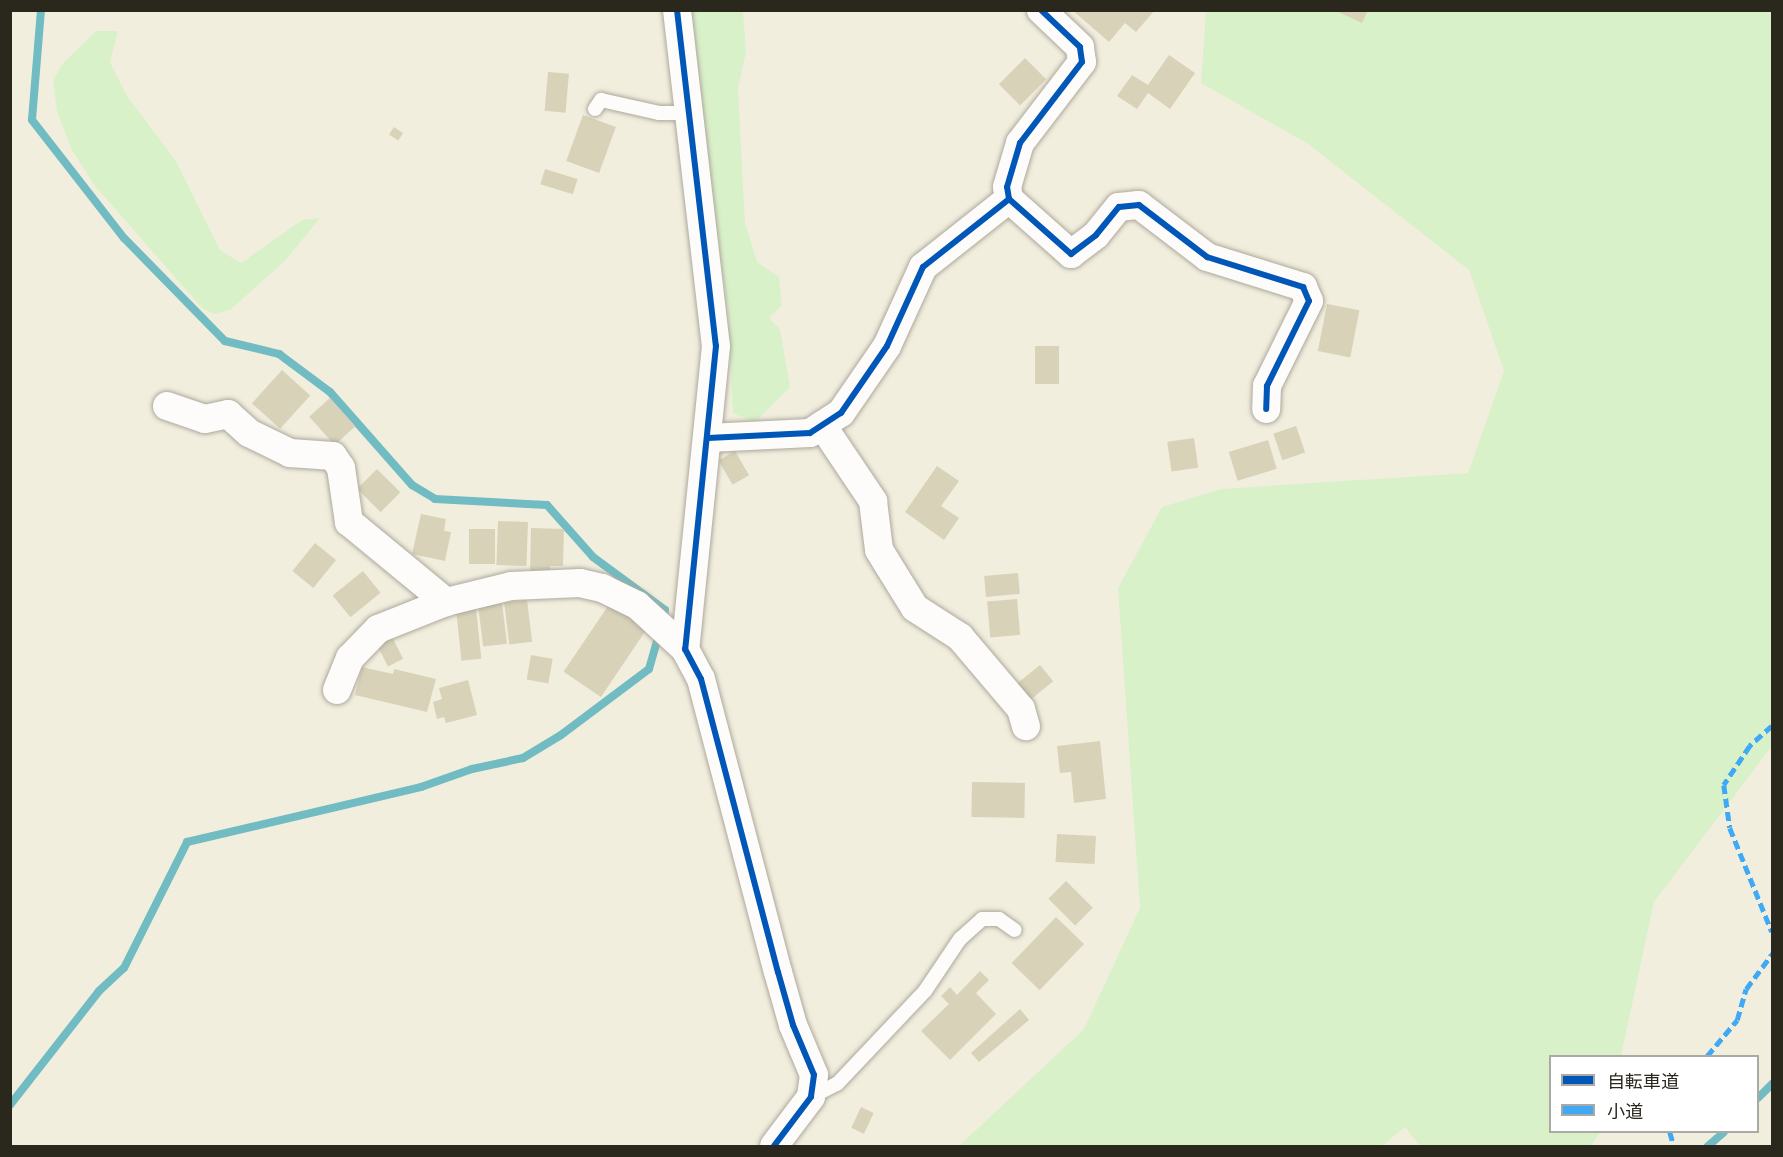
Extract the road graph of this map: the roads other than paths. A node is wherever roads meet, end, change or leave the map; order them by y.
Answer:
1 (677, 10) edge
2 (1041, 10) edge
3 (595, 109) dead end
4 (690, 113) junction
5 (1009, 199) junction
6 (166, 406) dead end
7 (1266, 410) dead end
8 (822, 425) junction
9 (708, 438) junction
10 (446, 602) junction
11 (685, 649) junction
12 (337, 690) dead end
13 (1026, 726) dead end
14 (1016, 930) dead end
15 (811, 1097) junction
16 (774, 1146) edge

1 - 4 street
2 - 5 street
3 - 4 lane
4 - 9 street
5 - 7 street
5 - 8 street
6 - 10 street
8 - 9 street
8 - 13 street
9 - 11 street
10 - 11 street
10 - 12 street
11 - 15 street
14 - 15 lane
15 - 16 street

